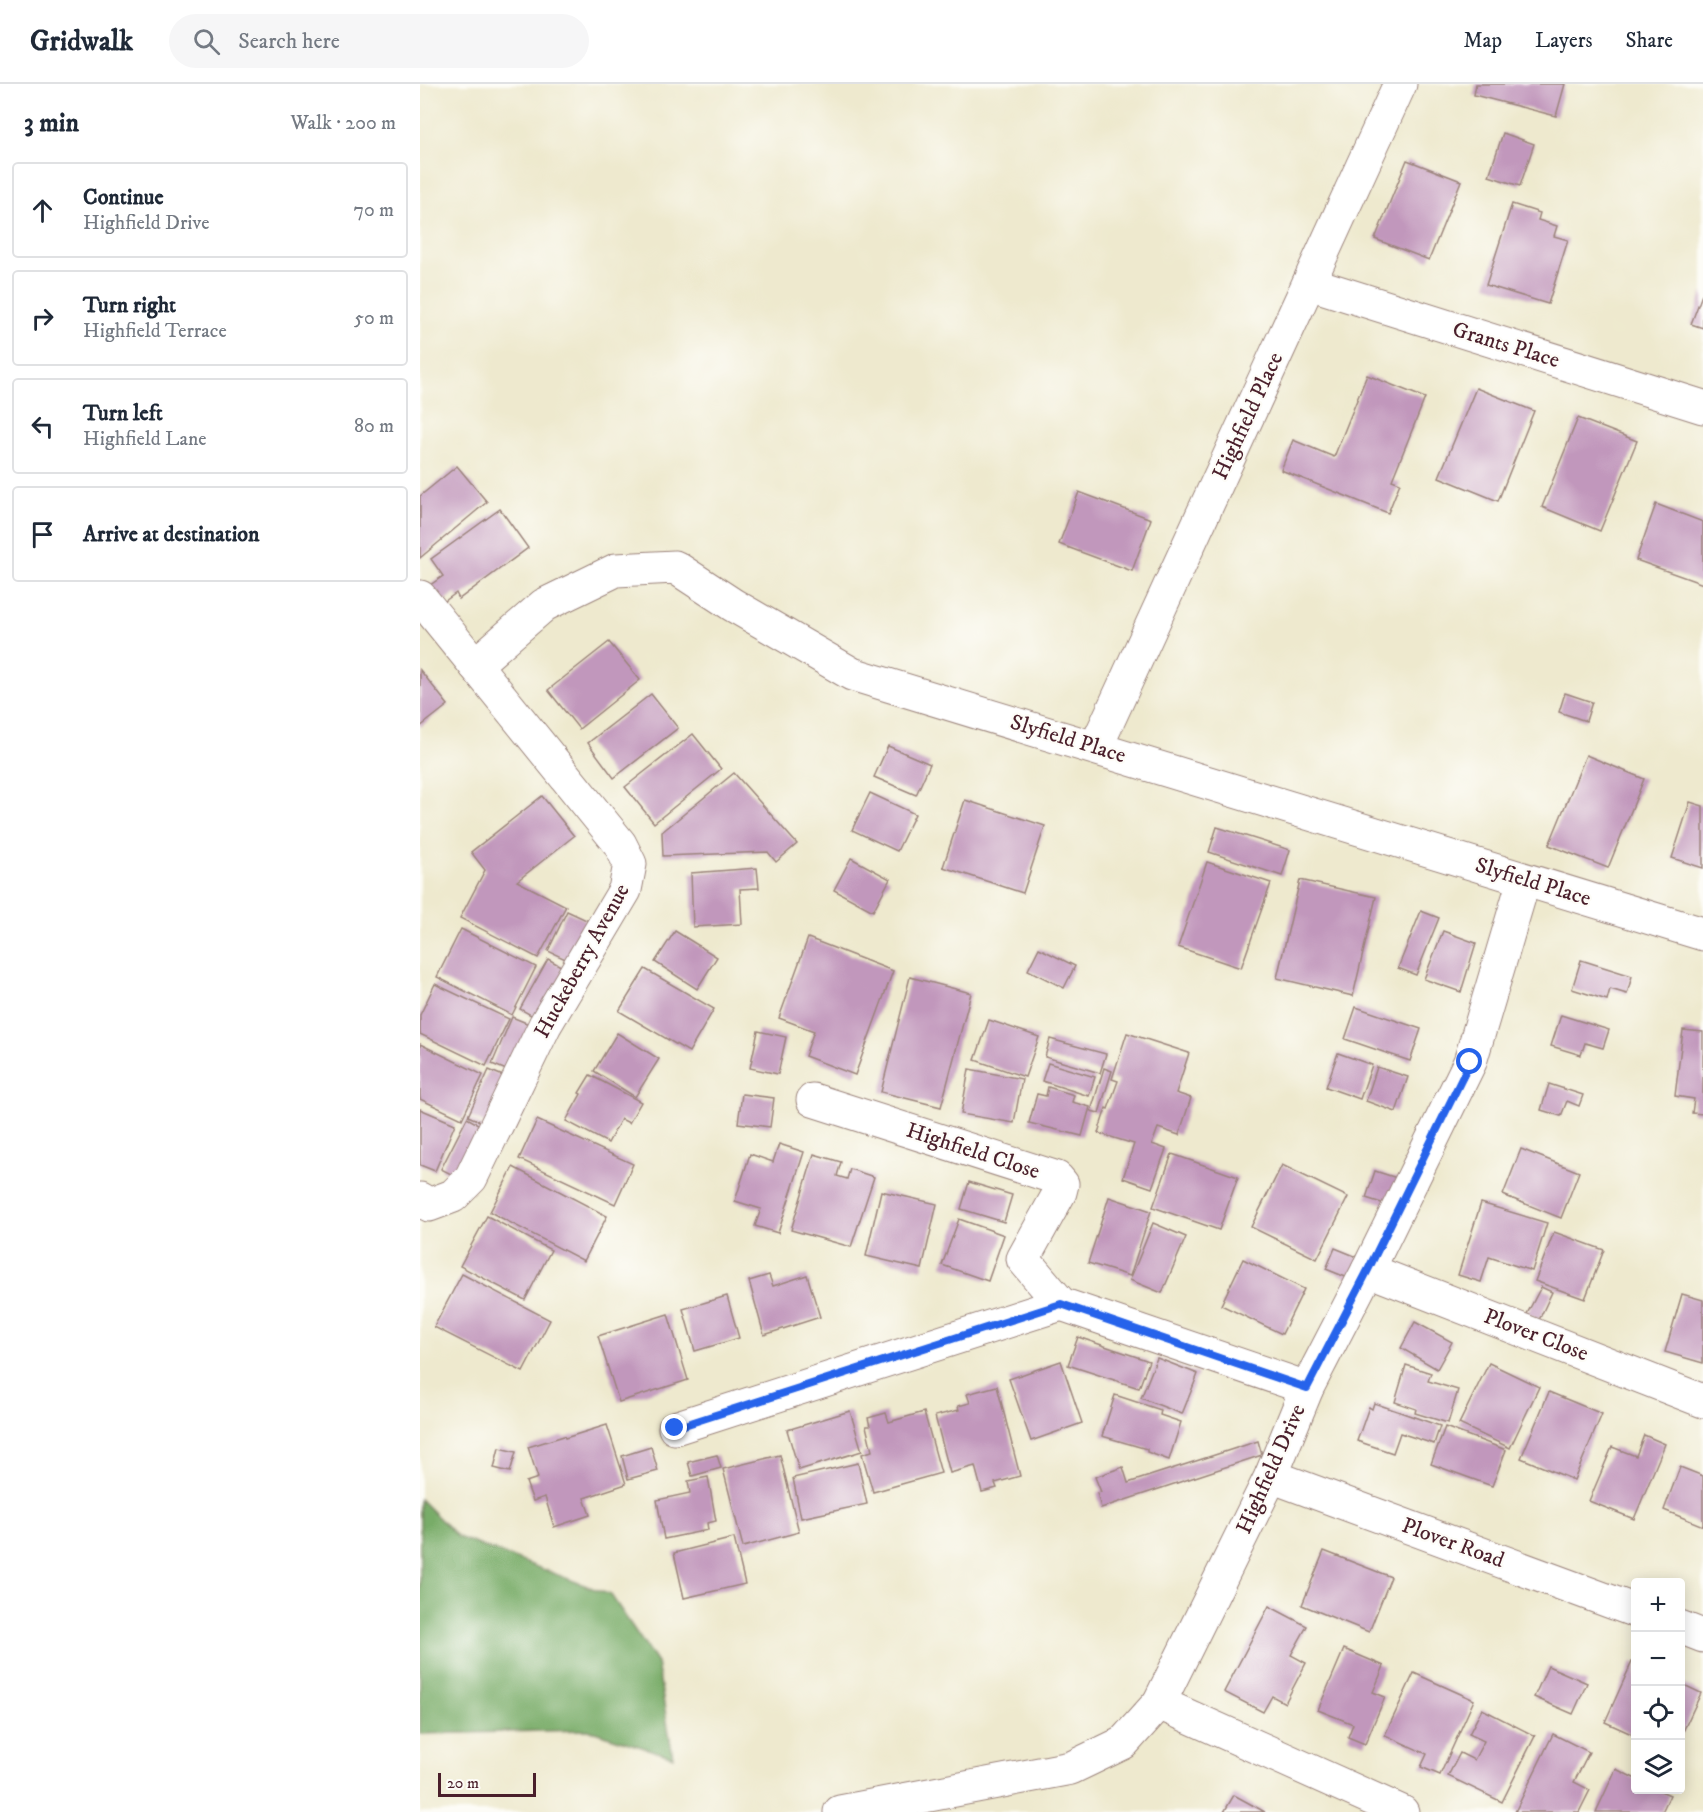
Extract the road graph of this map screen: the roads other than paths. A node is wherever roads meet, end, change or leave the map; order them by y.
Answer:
1 (1400, 84) edge
2 (1309, 283) junction
3 (1703, 407) edge
4 (420, 597) edge
5 (475, 665) junction
6 (1096, 747) junction
7 (1524, 880) junction
8 (1703, 934) edge
9 (813, 1100) dead end
10 (420, 1199) edge
11 (1368, 1270) junction
12 (1061, 1304) junction
13 (1307, 1388) junction
14 (1703, 1401) edge
15 (675, 1428) dead end
16 (1271, 1476) junction
17 (1631, 1610) edge
18 (1685, 1629) edge
19 (1703, 1636) edge
20 (1159, 1703) junction
21 (936, 1803) edge
22 (840, 1812) edge
23 (1402, 1812) edge

1 - 2 street, Highfield Place
2 - 3 street, Grants Place
2 - 6 street, Highfield Place
4 - 5 street, Huckeberry Avenue
5 - 6 street, Slyfield Place
5 - 10 street, Huckeberry Avenue
6 - 7 street, Slyfield Place
7 - 8 street, Slyfield Place
7 - 11 street, Highfield Drive
9 - 12 street, Highfield Close
11 - 13 street, Highfield Drive
11 - 14 street, Plover Close
12 - 13 street
12 - 15 street
13 - 16 street, Highfield Drive
16 - 17 street, Plover Road
16 - 20 street, Highfield Drive
18 - 19 street
20 - 21 street, Highfield Drive
20 - 23 street
21 - 22 street, Highfield Drive

